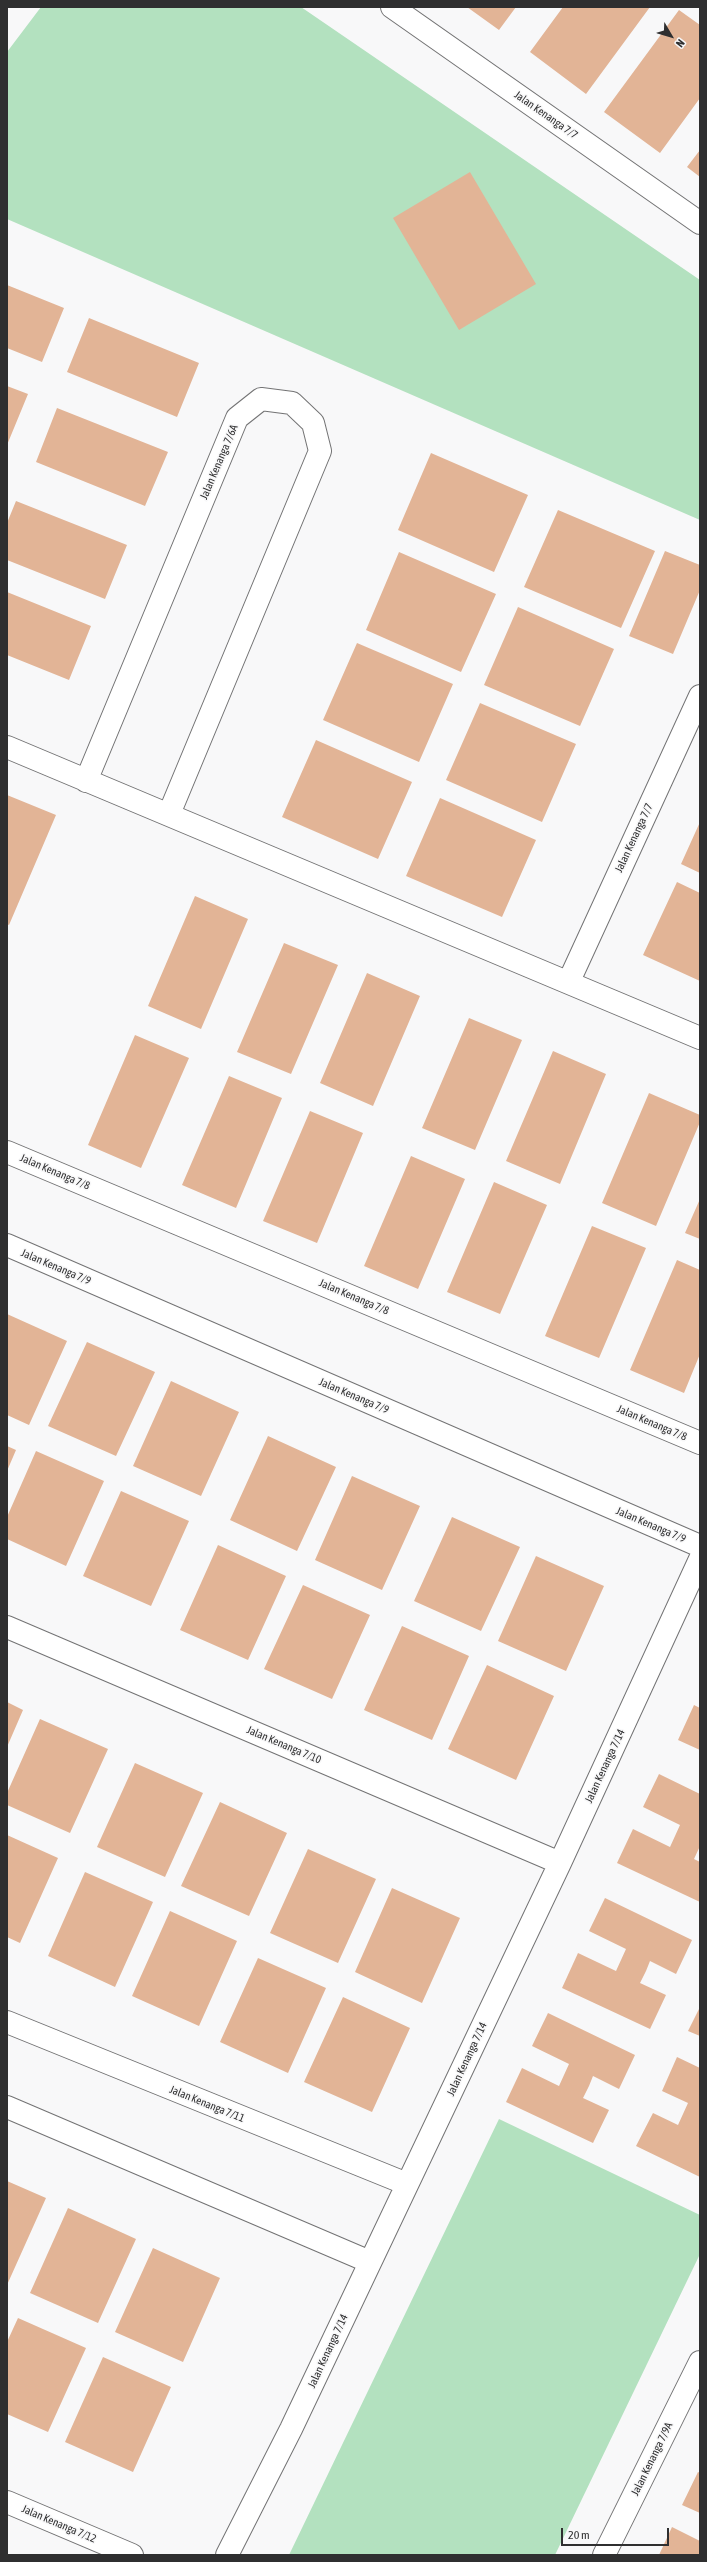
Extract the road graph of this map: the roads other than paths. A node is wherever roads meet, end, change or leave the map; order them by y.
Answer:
1 (392, 7) edge
2 (700, 223) edge
3 (700, 696) edge
4 (7, 747) edge
5 (86, 781) junction
6 (169, 814) junction
7 (569, 981) junction
8 (700, 1038) edge
9 (7, 1152) edge
10 (7, 1245) edge
11 (700, 1443) edge
12 (700, 1546) edge
13 (700, 1559) edge
14 (7, 1627) edge
15 (560, 1863) junction
16 (7, 2022) edge
17 (7, 2107) edge
18 (407, 2184) junction
19 (370, 2262) junction
20 (700, 2362) edge
21 (7, 2502) edge
22 (132, 2555) edge
23 (227, 2555) edge
24 (604, 2555) edge

1 - 2 street, Jalan Kenanga 7/7
3 - 7 street, Jalan Kenanga 7/7
4 - 5 street
5 - 6 street
5 - 6 street, Jalan Kenanga 7/6A
6 - 7 street
7 - 8 street
9 - 11 street, Jalan Kenanga 7/8
10 - 12 street, Jalan Kenanga 7/9
13 - 15 street, Jalan Kenanga 7/14
14 - 15 street, Jalan Kenanga 7/10
15 - 18 street, Jalan Kenanga 7/14
16 - 18 street, Jalan Kenanga 7/11
17 - 19 street
18 - 19 street, Jalan Kenanga 7/14
19 - 23 street, Jalan Kenanga 7/14
20 - 24 street, Jalan Kenanga 7/9A
21 - 22 street, Jalan Kenanga 7/12

